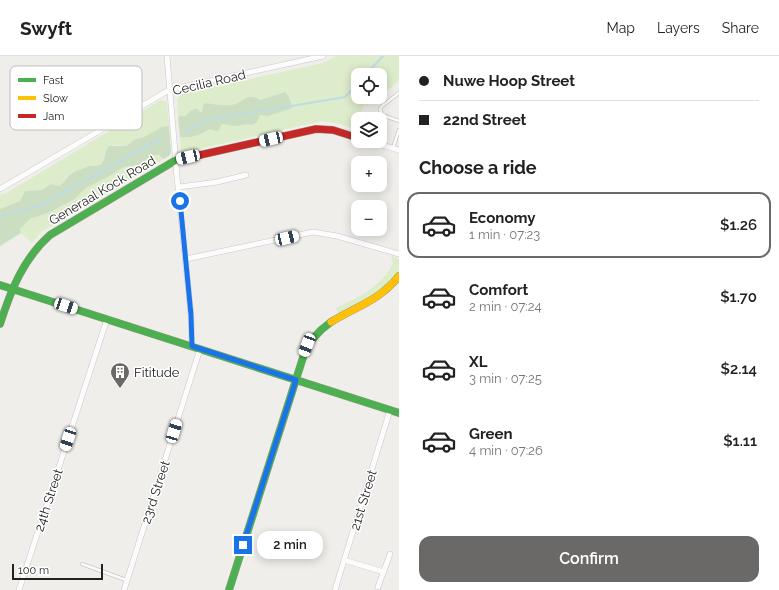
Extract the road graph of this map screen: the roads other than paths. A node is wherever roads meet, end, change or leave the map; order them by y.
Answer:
1 (167, 56) edge
2 (323, 56) edge
3 (169, 90) junction
4 (399, 93) edge
5 (142, 106) edge
6 (399, 121) edge
7 (100, 130) edge
8 (399, 130) edge
9 (351, 136) edge
10 (387, 147) edge
11 (393, 149) junction
12 (399, 150) edge
13 (176, 160) junction
14 (246, 175) dead end
15 (178, 187) junction
16 (0, 188) edge
17 (399, 254) edge
18 (186, 259) junction
19 (399, 276) edge
20 (0, 285) edge
21 (11, 288) junction
22 (107, 319) junction
23 (0, 324) edge
24 (192, 346) junction
25 (200, 349) junction
26 (296, 380) junction
27 (390, 410) junction
28 (399, 413) edge
29 (390, 554) dead end
30 (344, 560) junction
31 (82, 564) dead end
32 (384, 572) junction
33 (127, 580) junction
34 (378, 587) dead end
35 (19, 590) edge
36 (124, 590) edge
37 (229, 590) edge
38 (335, 590) edge

1 - 3 street
2 - 3 street, Cecilia Road
3 - 5 street, Cecilia Road
3 - 13 street
4 - 6 lane
7 - 16 street, Cecilia Road
8 - 11 lane
9 - 13 street, Generaal Kock Road
10 - 11 street
11 - 12 street
13 - 15 street
13 - 21 street, Generaal Kock Road
14 - 15 street
15 - 18 street
17 - 18 street
18 - 24 street
19 - 26 street
20 - 21 street
21 - 22 street
21 - 23 street, Generaal Kock Road
22 - 24 street
22 - 35 street, 24th Street
24 - 25 street
25 - 26 street
25 - 33 street, 23rd Street
26 - 27 street
26 - 37 street
27 - 28 street
27 - 30 street, 21st Street
29 - 32 street
30 - 32 street
30 - 38 street, 21st Street
31 - 33 lane
32 - 34 street
33 - 36 street, 23rd Street

